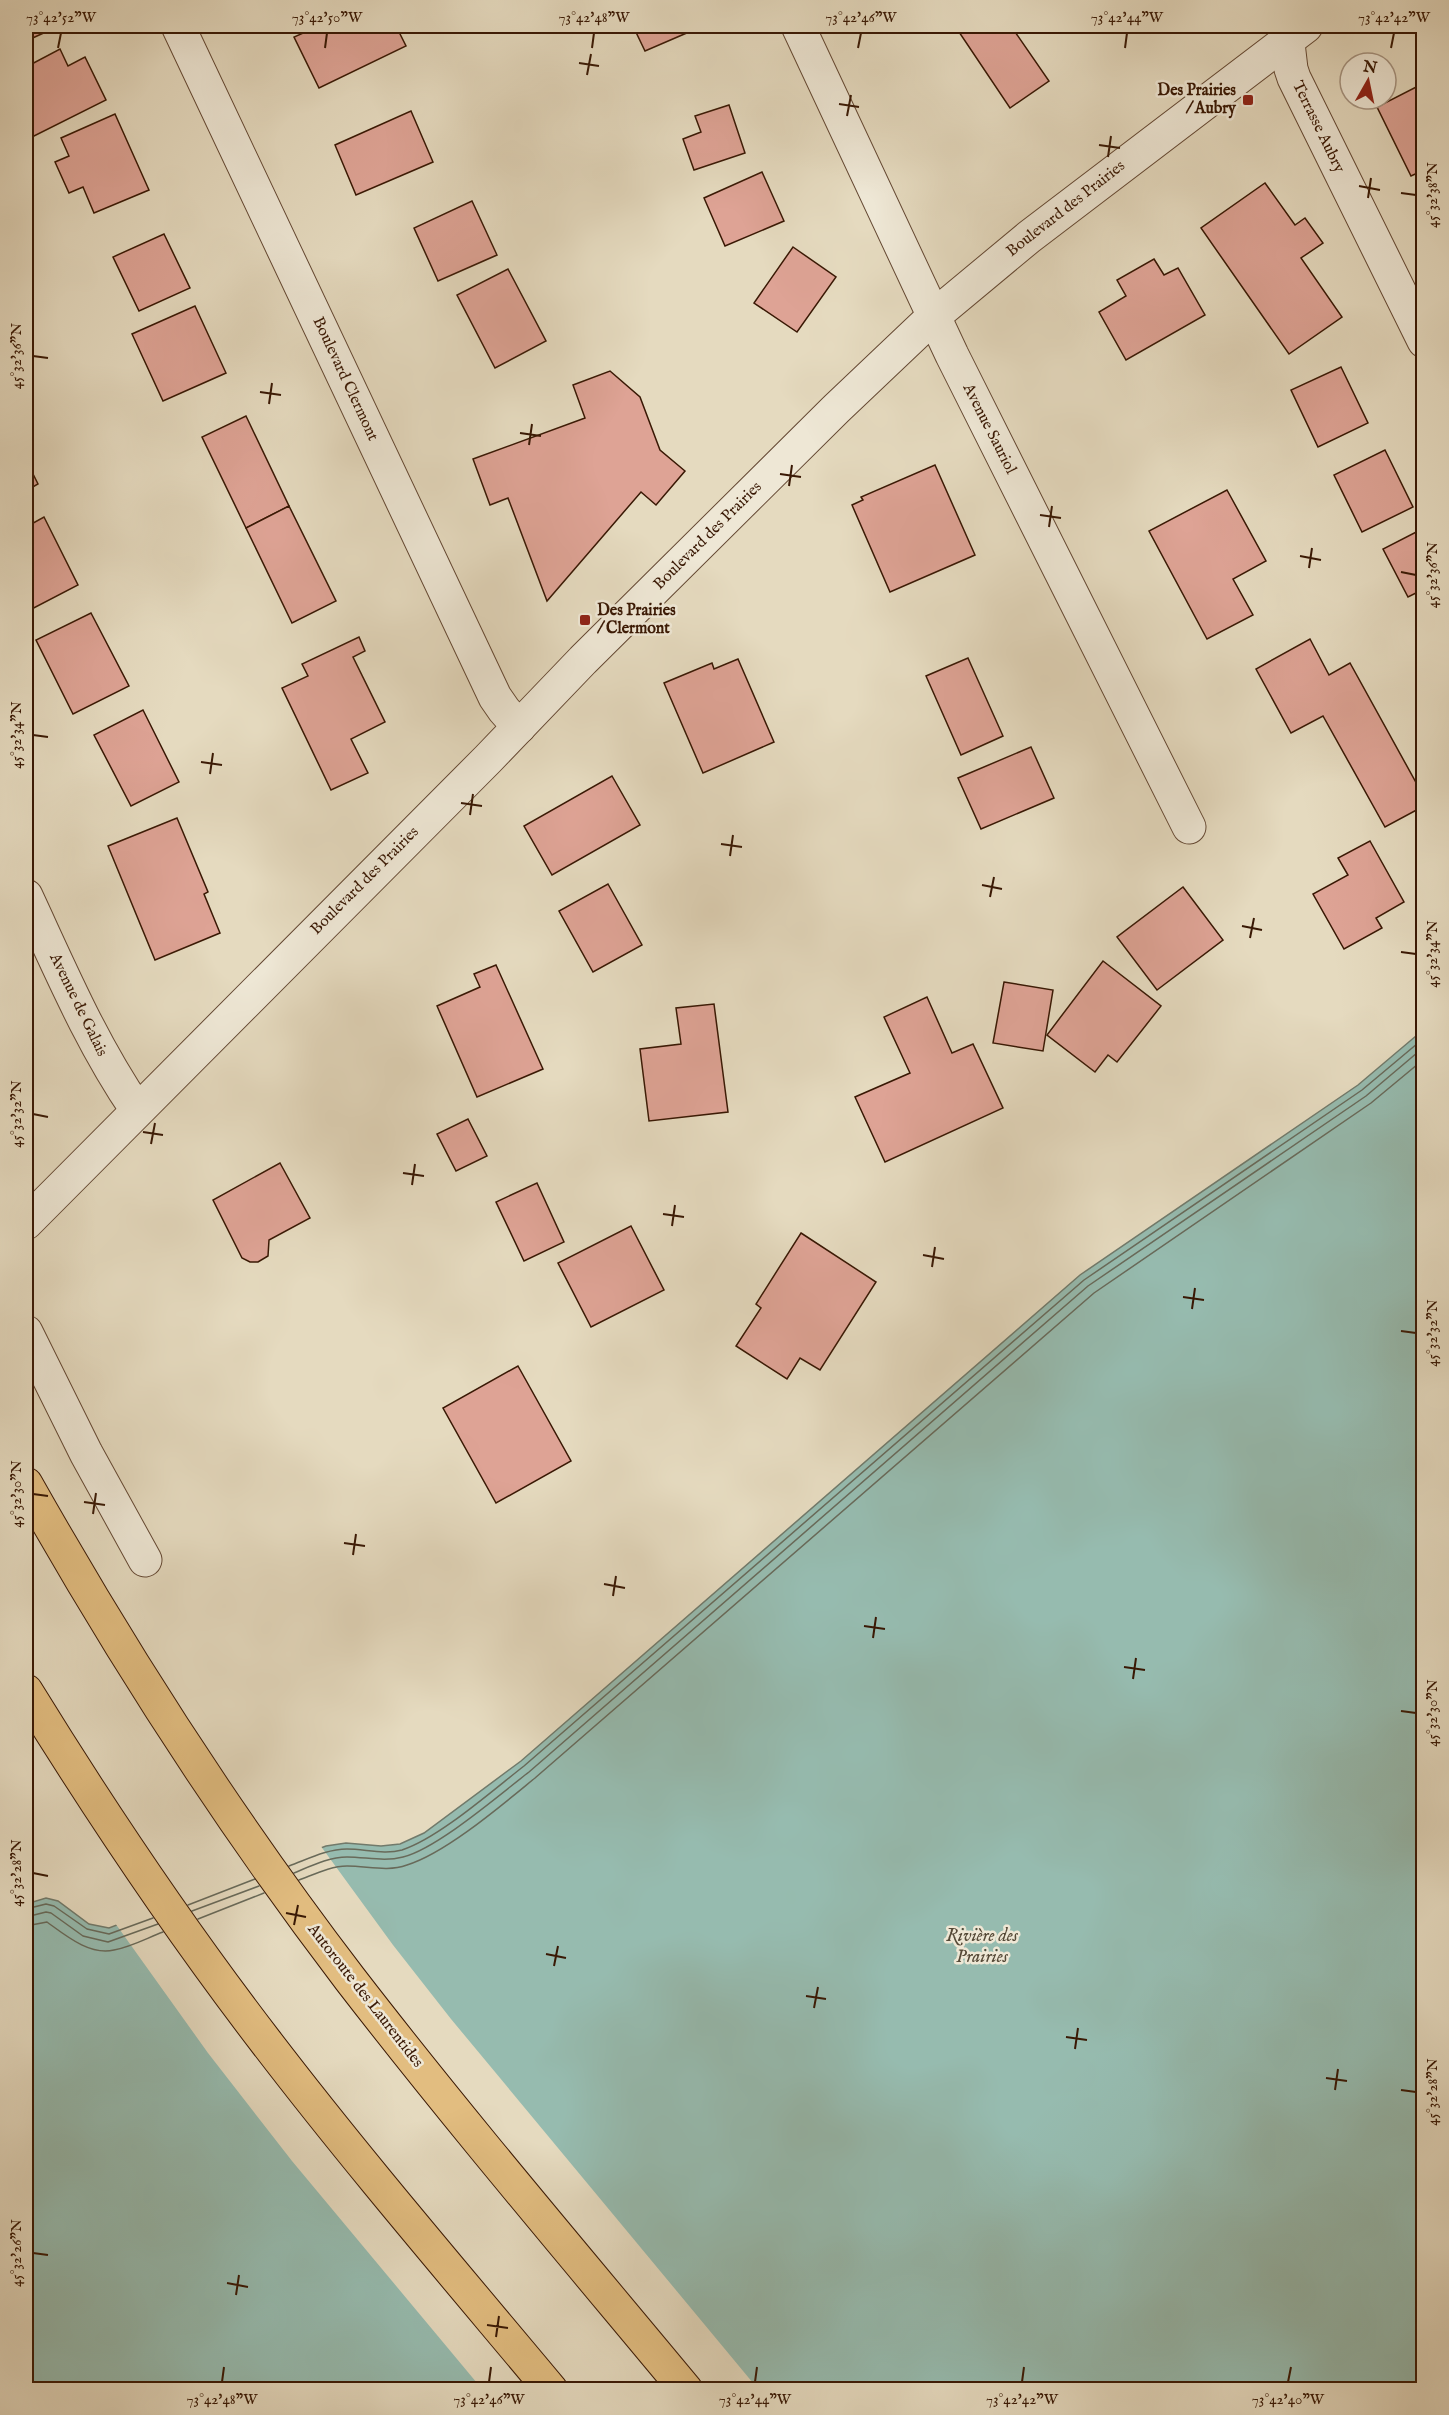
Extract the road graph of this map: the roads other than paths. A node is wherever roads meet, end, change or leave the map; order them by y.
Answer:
1 (178, 26) edge
2 (798, 26) edge
3 (1293, 30) edge
4 (934, 316) junction
5 (1424, 341) edge
6 (519, 727) junction
7 (1189, 826) dead end
8 (26, 896) edge
9 (137, 1110) junction
10 (26, 1223) edge
11 (26, 1332) edge
12 (26, 1484) edge
13 (145, 1560) dead end
14 (26, 1691) edge
15 (551, 2390) edge
16 (686, 2390) edge

1 - 6 street, Boulevard Clermont
2 - 4 street, Avenue Sauriol
3 - 4 street, Boulevard des Prairies
3 - 5 street, Terrasse Aubry
4 - 6 street, Boulevard des Prairies
4 - 7 street, Avenue Sauriol
6 - 9 street, Boulevard des Prairies
8 - 9 street, Avenue de Galais
9 - 10 street, Boulevard des Prairies
11 - 13 street
12 - 16 highway, Autoroute des Laurentides
14 - 15 highway

